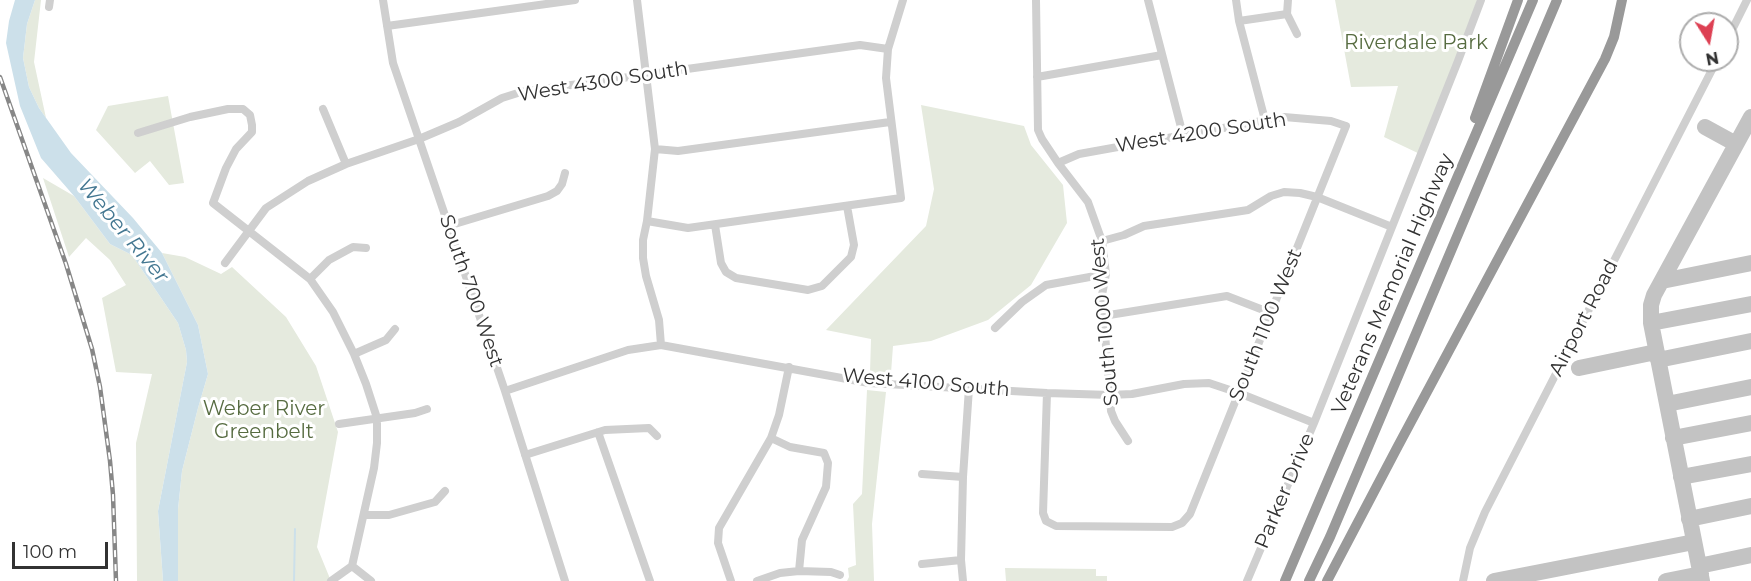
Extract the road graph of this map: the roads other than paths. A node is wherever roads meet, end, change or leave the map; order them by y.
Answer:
1 (383, 0) edge
2 (575, 0) edge
3 (637, 0) edge
4 (903, 0) edge
5 (1036, 0) edge
6 (1148, 0) edge
7 (1236, 0) edge
8 (1288, 0) edge
9 (1481, 0) edge
10 (1518, 0) edge
11 (1533, 0) edge
12 (1557, 0) edge
13 (1623, 0) edge
14 (1748, 0) edge
15 (1287, 14) junction
16 (1739, 17) edge
17 (1239, 21) junction
18 (387, 26) junction
19 (1297, 34) dead end
20 (888, 49) junction
21 (1162, 55) junction
22 (1711, 72) edge
23 (646, 75) junction
24 (1037, 77) junction
25 (324, 109) dead end
26 (1264, 120) junction
27 (891, 122) junction
28 (1346, 126) joint
29 (138, 134) dead end
30 (1183, 135) junction
31 (419, 139) junction
32 (655, 149) junction
33 (1058, 163) junction
34 (346, 164) junction
35 (565, 173) dead end
36 (1317, 197) junction
37 (847, 206) junction
38 (647, 221) junction
39 (715, 225) junction
40 (448, 226) junction
41 (1392, 227) junction
42 (249, 231) junction
43 (1435, 231) junction
44 (1102, 241) junction
45 (366, 248) dead end
46 (225, 263) dead end
47 (1106, 274) junction
48 (310, 279) junction
49 (1271, 313) junction
50 (1103, 316) junction
51 (994, 328) dead end
52 (395, 329) dead end
53 (661, 345) junction
54 (354, 354) junction
55 (789, 367) junction
56 (969, 388) junction
57 (505, 391) junction
58 (1047, 393) junction
59 (1239, 393) junction
60 (1110, 395) junction
61 (427, 409) dead end
62 (377, 418) junction
63 (1314, 423) junction
64 (339, 424) dead end
65 (598, 432) junction
66 (657, 435) dead end
67 (771, 438) junction
68 (1128, 441) dead end
69 (525, 455) junction
70 (922, 474) dead end
71 (963, 477) junction
72 (445, 491) dead end
73 (364, 515) junction
74 (961, 560) junction
75 (921, 564) dead end
76 (352, 566) junction
77 (799, 571) junction
78 (840, 575) dead end
79 (331, 581) edge
80 (370, 581) edge
81 (565, 581) edge
82 (650, 581) edge
83 (730, 581) edge
84 (757, 581) edge
85 (963, 581) edge
86 (1247, 581) edge
87 (1285, 581) edge
88 (1309, 581) edge
89 (1328, 581) edge
90 (1463, 581) edge

1 - 18 street, South 700 West
2 - 18 street
3 - 23 street
4 - 20 street
5 - 24 street, South 1000 West
6 - 21 street
7 - 17 street
8 - 15 street
9 - 41 street, Parker Drive
10 - 43 highway
11 - 43 highway, Veterans Memorial Highway
12 - 88 highway, Veterans Memorial Highway
13 - 89 highway
14 - 16 street
15 - 17 street
15 - 19 street
17 - 26 street
18 - 31 street, South 700 West
20 - 23 street, West 4300 South
20 - 27 street
21 - 24 street
21 - 30 street
22 - 90 street, Airport Road
23 - 31 street, West 4300 South
23 - 32 street
24 - 33 street, South 1000 West
25 - 34 street
26 - 28 street, West 4200 South
26 - 30 street, West 4200 South
27 - 32 street
27 - 37 street
28 - 36 street, South 1100 West
29 - 42 street
30 - 33 street, West 4200 South
31 - 34 street, West 4300 South
31 - 40 street, South 700 West
32 - 38 street
33 - 44 street, South 1000 West
34 - 42 street, West 4300 South
35 - 40 street
36 - 41 street
36 - 44 street
36 - 49 street, South 1100 West
37 - 39 street
37 - 39 street
38 - 39 street
38 - 53 street
40 - 57 street, South 700 West
41 - 63 street, Parker Drive
42 - 46 street, West 4300 South
42 - 48 street
43 - 87 highway, Veterans Memorial Highway
44 - 47 street, South 1000 West
45 - 48 street
47 - 50 street, South 1000 West
47 - 51 street
48 - 54 street
49 - 50 street
49 - 59 street, South 1100 West
50 - 60 street, South 1000 West
52 - 54 street
53 - 55 street, West 4100 South
53 - 57 street, West 4100 South
54 - 62 street
55 - 56 street, West 4100 South
55 - 67 street
56 - 58 street, West 4100 South
56 - 71 street
57 - 69 street, South 700 West
58 - 59 street, South 1100 West
58 - 60 street, West 4100 South
59 - 60 street, West 4100 South
59 - 63 street, West 4100 South
60 - 68 street, South 1000 West
61 - 62 street
62 - 64 street
62 - 73 street
63 - 86 street, Parker Drive
65 - 66 street
65 - 69 street
65 - 82 street
67 - 77 street
67 - 83 street
69 - 81 street, South 700 West
70 - 71 street
71 - 74 street
72 - 73 street
73 - 76 street
74 - 75 street
74 - 85 street
76 - 79 street
76 - 80 street
77 - 78 street
77 - 84 street

